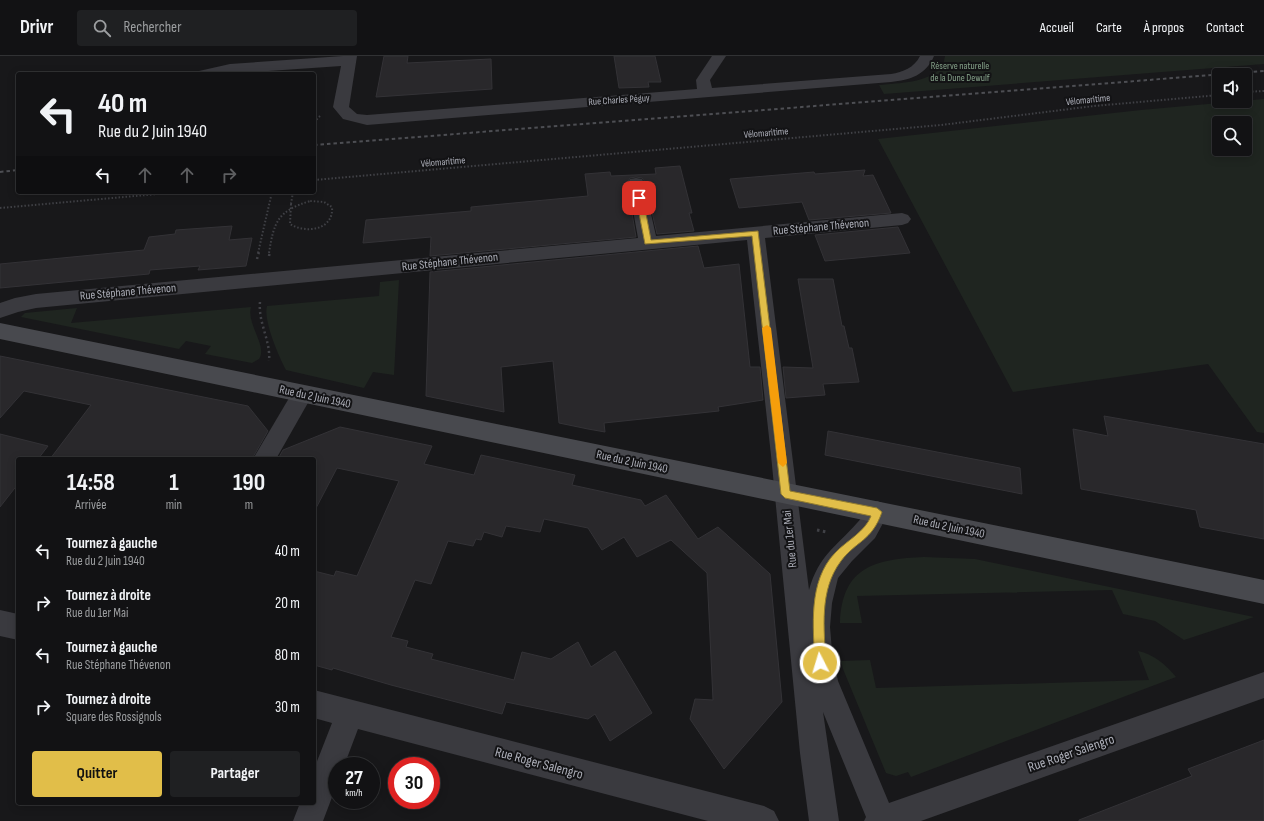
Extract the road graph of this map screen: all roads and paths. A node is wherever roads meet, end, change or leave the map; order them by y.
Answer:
1 (719, 56) edge
2 (349, 59) edge
3 (924, 61) edge
4 (213, 72) edge
5 (1264, 90) edge
6 (1252, 91) edge
7 (706, 93) junction
8 (1212, 95) edge
9 (316, 180) edge
10 (636, 183) dead end
11 (158, 194) edge
12 (272, 194) edge
13 (293, 194) edge
14 (0, 208) edge
15 (291, 208) edge
16 (291, 208) edge
17 (291, 208) edge
18 (291, 208) edge
19 (902, 219) dead end
20 (755, 233) junction
21 (648, 243) junction
22 (264, 280) junction
23 (0, 311) edge
24 (0, 331) edge
25 (255, 384) junction
26 (302, 394) junction
27 (265, 457) edge
28 (785, 494) junction
29 (877, 512) junction
30 (1264, 592) edge
31 (0, 623) edge
32 (16, 627) edge
33 (1264, 685) edge
34 (316, 704) edge
35 (350, 713) junction
36 (316, 800) edge
37 (314, 805) edge
38 (308, 821) edge
39 (764, 821) edge
40 (824, 821) edge
41 (880, 821) edge

1 - 7 street
2 - 4 street
2 - 7 street, Rue Charles Péguy
3 - 7 street, Rue Charles Péguy
5 - 6 path
8 - 9 path, Vélomaritime
10 - 21 street
11 - 14 path
12 - 22 path
13 - 15 path, bridge
16 - 17 path, bridge
18 - 22 path, bridge
19 - 20 street, Rue Stéphane Thévenon
20 - 21 street, Rue Stéphane Thévenon
20 - 28 street, Rue du 1er Mai
21 - 22 street, Rue Stéphane Thévenon
22 - 23 street, Rue Stéphane Thévenon
22 - 25 path
24 - 25 main road, Rue du 2 Juin 1940
25 - 26 main road, Rue du 2 Juin 1940
26 - 27 street
26 - 28 main road, Rue du 2 Juin 1940
28 - 29 main road, Rue du 2 Juin 1940
28 - 40 street, Rue du 1er Mai
29 - 30 main road, Rue du 2 Juin 1940
29 - 41 street
31 - 32 street
33 - 41 street, Rue Roger Salengro
34 - 35 street, Rue Roger Salengro
35 - 36 street
35 - 39 street, Rue Roger Salengro
37 - 38 street

